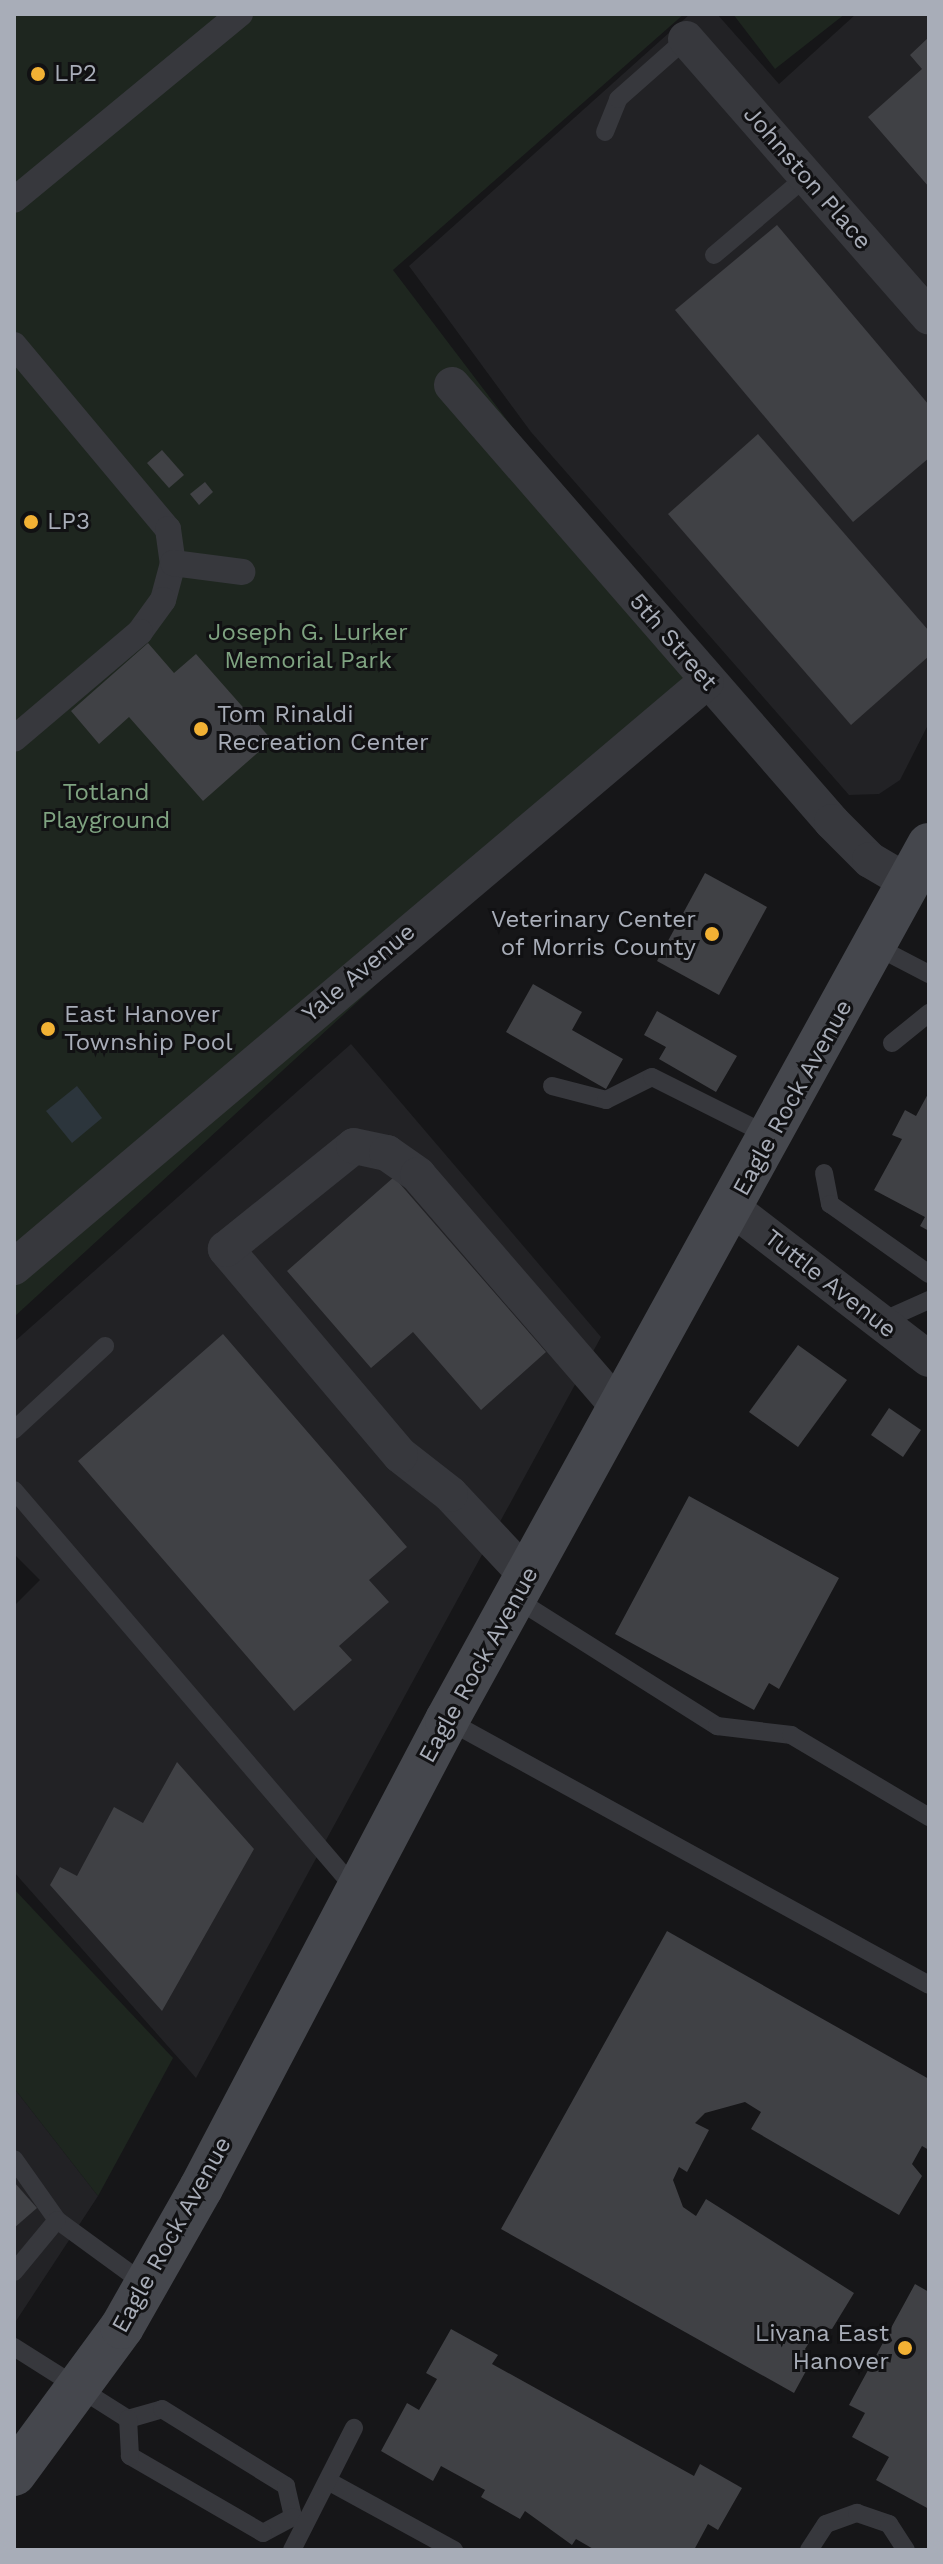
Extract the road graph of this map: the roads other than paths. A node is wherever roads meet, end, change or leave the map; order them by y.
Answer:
1 (240, 14) edge
2 (686, 39) joint
3 (605, 132) dead end
4 (806, 177) junction
5 (14, 200) edge
6 (714, 255) dead end
7 (929, 317) edge
8 (14, 345) edge
9 (452, 385) dead end
10 (173, 563) junction
11 (242, 572) dead end
12 (706, 682) junction
13 (14, 739) edge
14 (929, 845) edge
15 (909, 883) junction
16 (877, 947) junction
17 (929, 974) edge
18 (929, 1013) edge
19 (892, 1043) dead end
20 (552, 1086) dead end
21 (770, 1136) junction
22 (824, 1173) dead end
23 (732, 1208) junction
24 (14, 1267) edge
25 (929, 1274) edge
26 (929, 1300) edge
27 (880, 1322) junction
28 (105, 1346) dead end
29 (929, 1359) edge
30 (620, 1409) junction
31 (14, 1430) edge
32 (14, 1490) edge
33 (522, 1588) junction
34 (447, 1720) junction
35 (929, 1817) edge
36 (357, 1891) junction
37 (929, 1985) edge
38 (14, 2159) edge
39 (57, 2220) junction
40 (14, 2272) edge
41 (146, 2285) junction
42 (14, 2347) edge
43 (79, 2390) junction
44 (128, 2419) junction
45 (354, 2428) dead end
46 (14, 2474) edge
47 (328, 2481) junction
48 (299, 2521) junction
49 (292, 2550) edge
50 (454, 2550) edge
51 (809, 2550) edge
52 (906, 2550) edge

1 - 5 street
2 - 3 lane
2 - 4 street, Johnston Place
4 - 6 lane
4 - 7 street, Johnston Place
8 - 10 street
9 - 12 street, 5th Street
10 - 11 street
10 - 13 street
12 - 15 street, 5th Street
12 - 24 street, Yale Avenue
14 - 15 main road, Eagle Rock Avenue
15 - 16 main road, Eagle Rock Avenue
16 - 17 lane
16 - 21 main road, Eagle Rock Avenue
18 - 19 lane
20 - 21 lane
21 - 23 main road, Eagle Rock Avenue
22 - 25 lane
23 - 27 street, Tuttle Avenue
23 - 30 main road, Eagle Rock Avenue
26 - 27 lane
27 - 29 street, Tuttle Avenue
28 - 31 lane
30 - 33 main road, Eagle Rock Avenue
30 - 33 street
32 - 36 lane
33 - 34 main road, Eagle Rock Avenue
33 - 35 lane
34 - 36 main road, Eagle Rock Avenue
34 - 37 lane
36 - 41 main road, Eagle Rock Avenue
38 - 39 lane
39 - 40 lane
39 - 41 lane
41 - 43 main road, Eagle Rock Avenue
42 - 43 lane
43 - 44 lane
43 - 46 main road, Eagle Rock Avenue
44 - 48 lane
44 - 48 lane
45 - 47 lane
47 - 48 lane
47 - 50 lane
48 - 49 lane
51 - 52 lane

